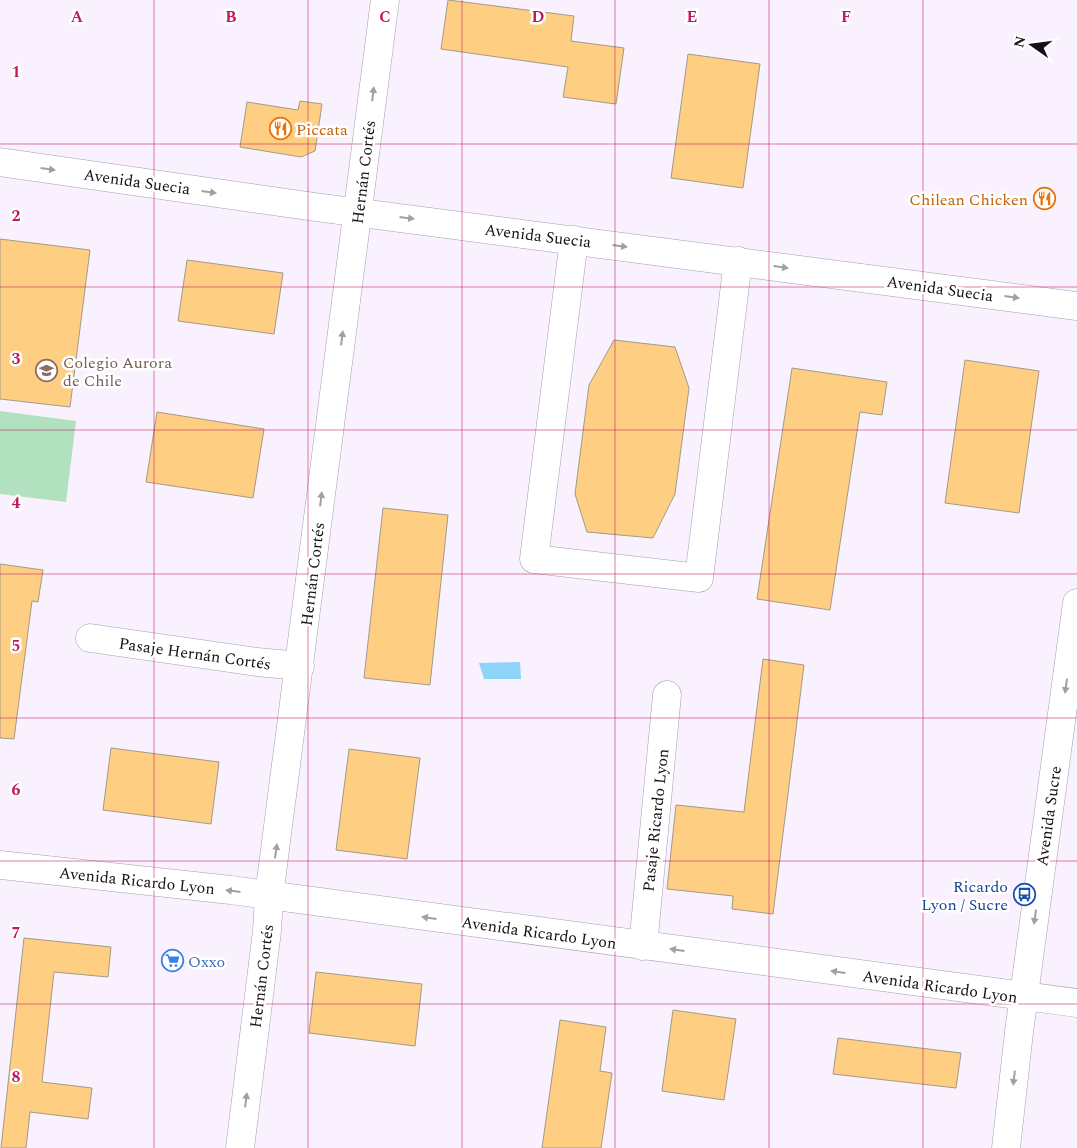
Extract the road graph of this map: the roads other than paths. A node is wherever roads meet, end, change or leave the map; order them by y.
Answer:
1 (385, 0) edge
2 (0, 162) edge
3 (358, 212) junction
4 (574, 240) junction
5 (738, 261) junction
6 (1077, 306) edge
7 (1077, 603) edge
8 (90, 638) dead end
9 (300, 666) junction
10 (667, 695) dead end
11 (0, 865) edge
12 (269, 896) junction
13 (643, 946) junction
14 (1024, 997) junction
15 (1077, 1004) edge
16 (240, 1148) edge
17 (1006, 1148) edge

3 -> 1 street, Hernán Cortés
2 -> 3 street, Avenida Suecia
3 -> 4 street, Avenida Suecia
9 -> 3 street, Hernán Cortés
4 -> 5 street, Avenida Suecia
4 - 5 street
5 -> 6 street, Avenida Suecia
7 -> 14 street, Avenida Sucre
8 - 9 street, Pasaje Hernán Cortés
12 -> 9 street, Hernán Cortés
10 - 13 street, Pasaje Ricardo Lyon
12 -> 11 street, Avenida Ricardo Lyon
13 -> 12 street, Avenida Ricardo Lyon
16 -> 12 street, Hernán Cortés
14 -> 13 street, Avenida Ricardo Lyon
14 - 15 street, Avenida Ricardo Lyon
14 -> 17 street, Avenida Sucre

